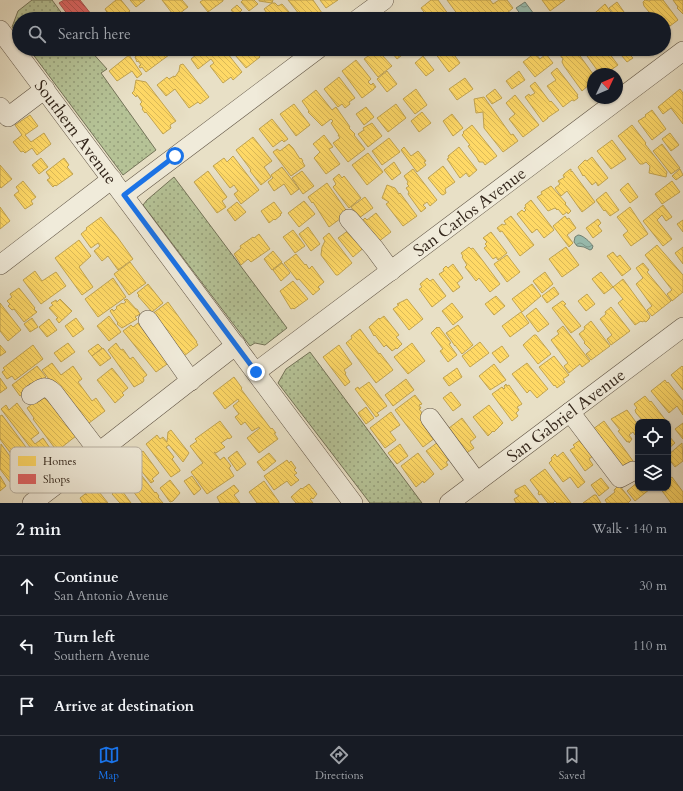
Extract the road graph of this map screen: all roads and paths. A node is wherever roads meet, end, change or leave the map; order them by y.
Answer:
1 (384, 0) edge
2 (368, 12) edge
3 (0, 30) edge
4 (12, 46) edge
5 (683, 51) edge
6 (20, 56) edge
7 (309, 56) edge
8 (45, 89) junction
9 (0, 106) edge
10 (112, 179) junction
11 (124, 195) junction
12 (350, 219) dead end
13 (0, 265) edge
14 (391, 271) junction
15 (148, 320) dead end
16 (683, 327) edge
17 (236, 345) junction
18 (256, 372) junction
19 (191, 381) junction
20 (31, 395) dead end
21 (570, 412) junction
22 (430, 418) dead end
23 (96, 447) edge
24 (106, 447) edge
25 (633, 471) dead end
26 (477, 482) junction
27 (45, 493) edge
28 (32, 503) edge
29 (353, 503) edge
30 (449, 503) edge

1 - 2 street
3 - 4 street, Southern Avenue
5 - 14 street, San Carlos Avenue
6 - 8 street, Southern Avenue
7 - 11 street
8 - 9 street
8 - 10 street, Southern Avenue
10 - 11 street, Southern Avenue
10 - 13 street
11 - 17 street, Southern Avenue
12 - 14 street
14 - 18 street, San Carlos Avenue
15 - 19 street
16 - 21 street, San Gabriel Avenue
17 - 18 street, Southern Avenue
17 - 19 street
18 - 29 street, Southern Avenue
19 - 24 street
20 - 23 street
21 - 25 street
21 - 26 street, San Gabriel Avenue
22 - 26 street
26 - 30 street, San Gabriel Avenue
27 - 28 street

